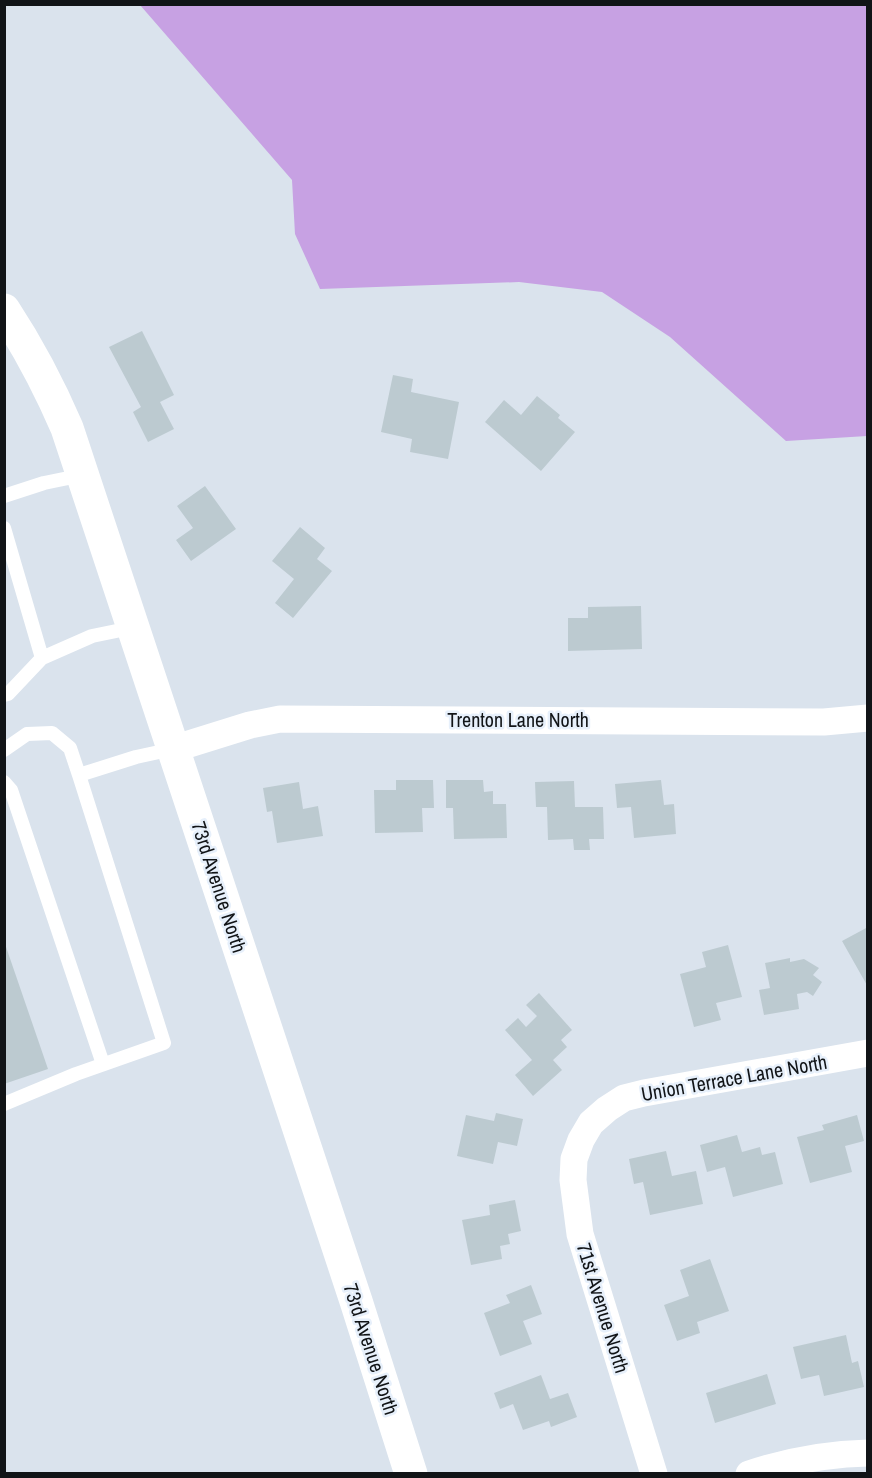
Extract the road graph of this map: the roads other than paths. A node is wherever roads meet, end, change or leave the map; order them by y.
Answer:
1 (4, 310) edge
2 (83, 475) junction
3 (4, 496) edge
4 (4, 528) edge
5 (131, 628) junction
6 (42, 658) junction
7 (4, 695) edge
8 (867, 718) edge
9 (173, 749) junction
10 (4, 750) edge
11 (79, 775) junction
12 (4, 782) edge
13 (867, 1053) edge
14 (103, 1064) junction
15 (4, 1104) edge
16 (581, 1140) joint
17 (867, 1453) edge
18 (411, 1473) edge
19 (654, 1473) edge
20 (749, 1473) edge

1 - 2 street, 73rd Avenue North
2 - 3 lane
2 - 5 street, 73rd Avenue North
4 - 6 lane
5 - 6 lane
5 - 9 street, 73rd Avenue North
6 - 7 lane
8 - 9 street, Trenton Lane North
9 - 11 lane
9 - 18 street, 73rd Avenue North
10 - 11 lane
11 - 14 lane
12 - 14 lane
13 - 16 street, Union Terrace Lane North
14 - 15 lane
16 - 19 street, 71st Avenue North
17 - 20 street

